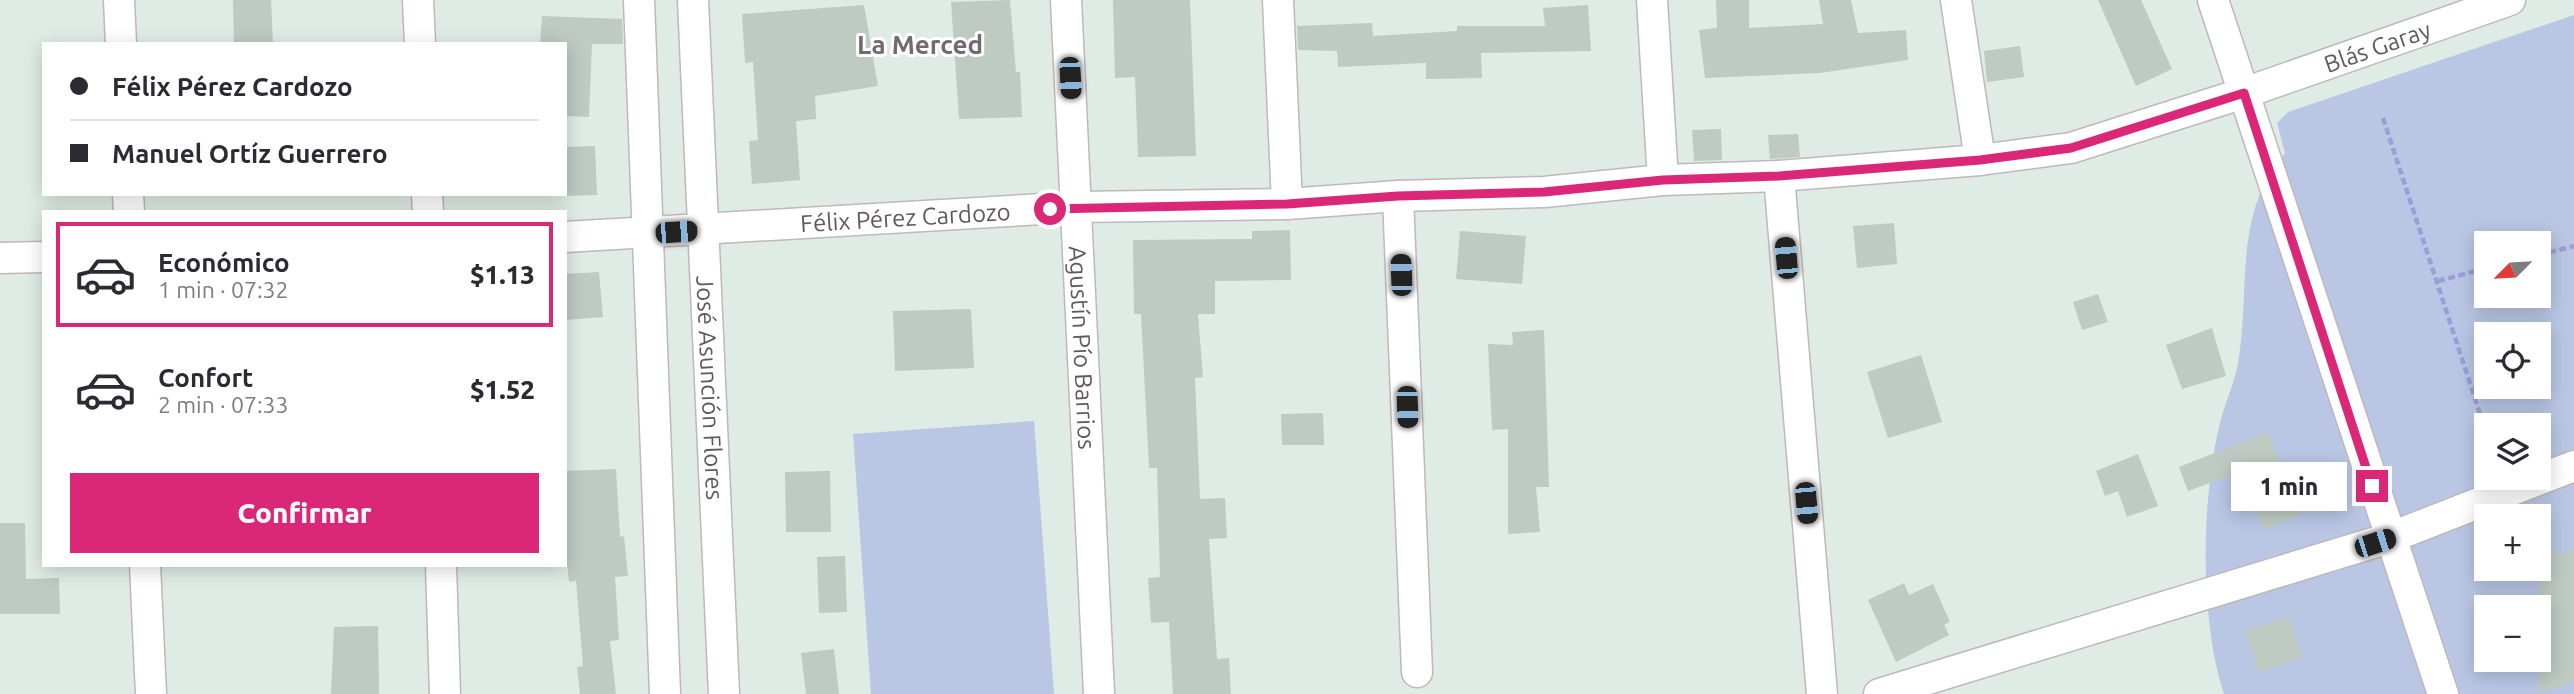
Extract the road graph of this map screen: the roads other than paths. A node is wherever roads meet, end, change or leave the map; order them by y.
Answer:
1 (119, 0) edge
2 (418, 0) edge
3 (639, 0) edge
4 (693, 0) edge
5 (1066, 0) edge
6 (1278, 0) edge
7 (1652, 0) edge
8 (1956, 0) edge
9 (2213, 0) edge
10 (2510, 0) edge
11 (121, 42) edge
12 (420, 42) edge
13 (2244, 93) junction
14 (1980, 160) junction
15 (1779, 176) junction
16 (1663, 180) junction
17 (1398, 196) junction
18 (1287, 204) junction
19 (1077, 207) junction
20 (703, 231) junction
21 (648, 234) junction
22 (567, 237) edge
23 (42, 257) edge
24 (0, 258) edge
25 (2574, 466) edge
26 (2389, 538) junction
27 (145, 567) edge
28 (441, 567) edge
29 (1417, 672) dead end
30 (151, 694) edge
31 (445, 694) edge
32 (665, 694) edge
33 (724, 694) edge
34 (1099, 694) edge
35 (1822, 694) edge
36 (1879, 694) edge
37 (2443, 694) edge

1 - 11 street
2 - 12 street
3 - 21 street
4 - 20 street, José Asunción Flores
5 - 19 street, Agustín Pío Barrios
6 - 18 street
7 - 16 street
8 - 14 street
9 - 13 street
10 - 13 street, Blás Garay
13 - 14 street, Félix Pérez Cardozo
13 - 26 street
14 - 15 street, Félix Pérez Cardozo
15 - 16 street, Félix Pérez Cardozo
15 - 35 street
16 - 17 street, Félix Pérez Cardozo
17 - 18 street, Félix Pérez Cardozo
17 - 29 street
18 - 19 street, Félix Pérez Cardozo
19 - 20 street, Félix Pérez Cardozo
19 - 34 street, Agustín Pío Barrios
20 - 21 street, Félix Pérez Cardozo
20 - 33 street, José Asunción Flores
21 - 22 street, Félix Pérez Cardozo
21 - 32 street
23 - 24 street
25 - 26 street
26 - 36 street
26 - 37 street
27 - 30 street
28 - 31 street

